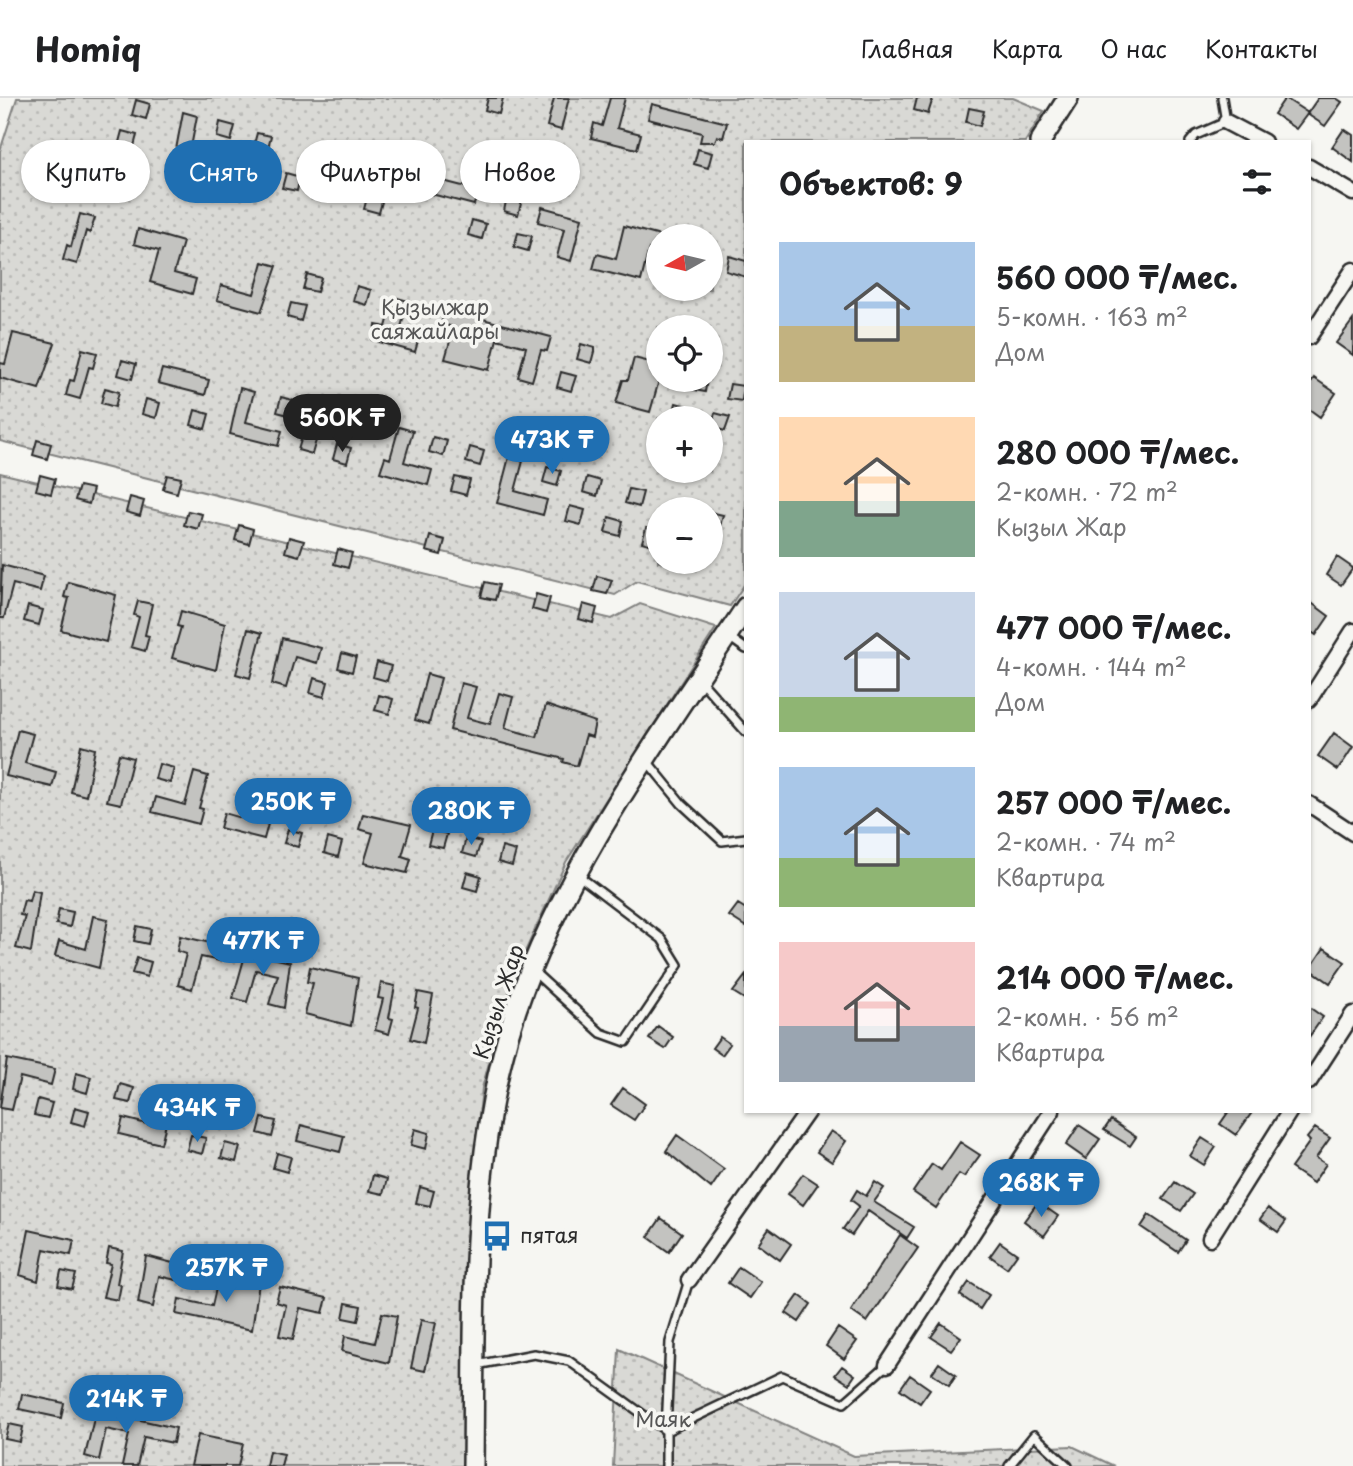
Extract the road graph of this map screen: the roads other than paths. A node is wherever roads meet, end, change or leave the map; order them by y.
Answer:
1 (1068, 98) edge
2 (1222, 98) edge
3 (1226, 122) junction
4 (1041, 140) edge
5 (1192, 140) edge
6 (1260, 140) edge
7 (1311, 168) edge
8 (1353, 192) edge
9 (1353, 270) edge
10 (1311, 334) edge
11 (744, 610) edge
12 (1353, 631) edge
13 (727, 636) junction
14 (744, 648) edge
15 (699, 678) junction
16 (1311, 697) edge
17 (744, 730) edge
18 (647, 760) junction
19 (1311, 805) edge
20 (1353, 833) edge
21 (744, 838) edge
22 (578, 874) junction
23 (531, 969) junction
24 (1353, 1014) edge
25 (1311, 1079) edge
26 (807, 1113) edge
27 (1051, 1113) edge
28 (1289, 1113) edge
29 (1210, 1238) dead end
30 (688, 1280) joint
31 (476, 1365) junction
32 (887, 1365) joint
33 (666, 1431) junction
34 (473, 1466) edge
35 (666, 1466) edge
36 (1009, 1466) edge
37 (1068, 1466) edge

1 - 4 main road
2 - 3 lane
3 - 5 lane
3 - 6 street
7 - 8 street
9 - 10 street
11 - 13 main road, Кызыл Жар
12 - 16 street
13 - 14 lane
13 - 15 main road, Кызыл Жар
15 - 17 lane
15 - 18 main road, Кызыл Жар
18 - 21 lane
18 - 22 main road, Кызыл Жар
19 - 20 street
22 - 23 main road, Кызыл Жар
22 - 23 lane
23 - 31 main road, Кызыл Жар
24 - 25 street
26 - 30 street
27 - 32 street
28 - 29 street
30 - 33 lane
31 - 33 lane
31 - 34 main road, Кызыл Жар
32 - 33 lane
33 - 35 lane
36 - 37 lane

